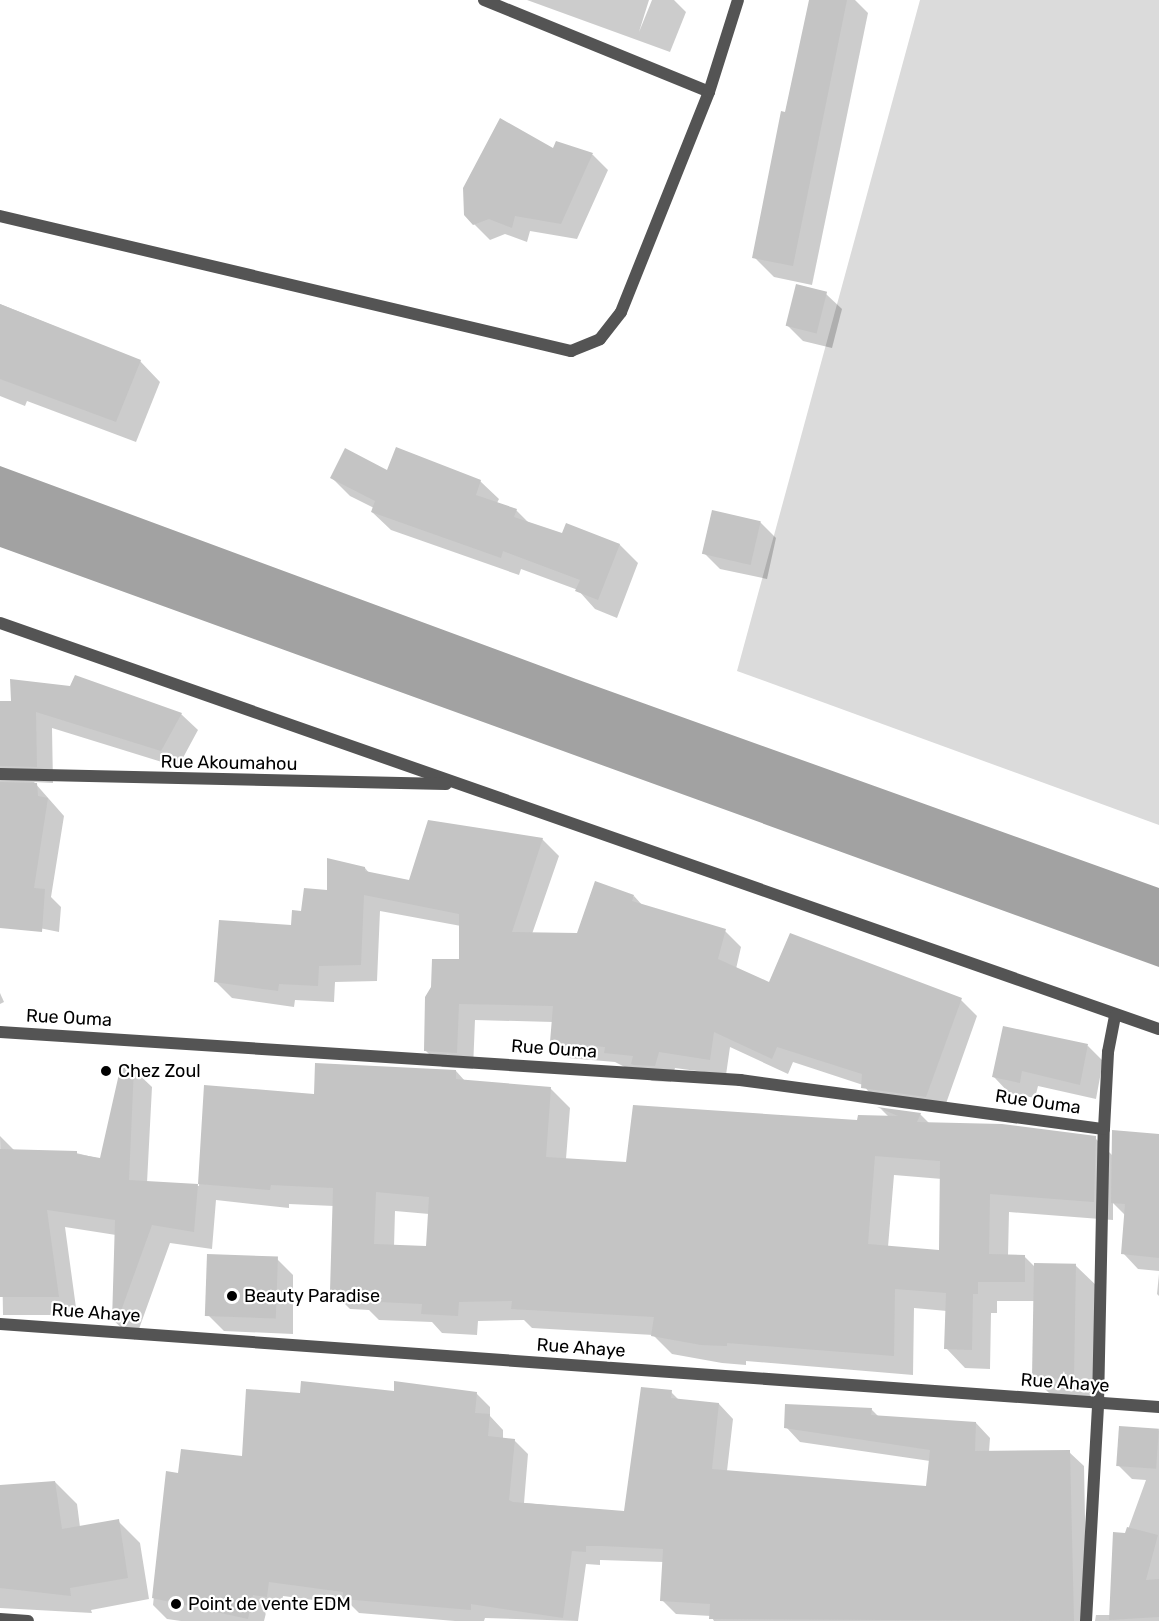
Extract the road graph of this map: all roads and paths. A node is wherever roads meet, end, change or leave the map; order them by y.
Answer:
1 (484, 0) edge
2 (738, 0) edge
3 (709, 92) junction
4 (0, 216) edge
5 (0, 623) edge
6 (0, 774) edge
7 (457, 784) junction
8 (1115, 1016) junction
9 (1159, 1029) edge
10 (0, 1032) edge
11 (1104, 1128) junction
12 (0, 1324) edge
13 (1098, 1404) junction
14 (1159, 1407) edge
15 (0, 1619) edge
16 (28, 1621) edge
17 (1086, 1621) edge

1 - 3 street
2 - 3 street
3 - 4 street
5 - 7 street
6 - 7 street, Rue Akoumahou
7 - 8 street
8 - 9 street
8 - 11 street
10 - 11 street, Rue Ouma
11 - 13 street
12 - 13 street, Rue Ahaye
13 - 14 street, Rue Ahaye
13 - 17 street
15 - 16 street

